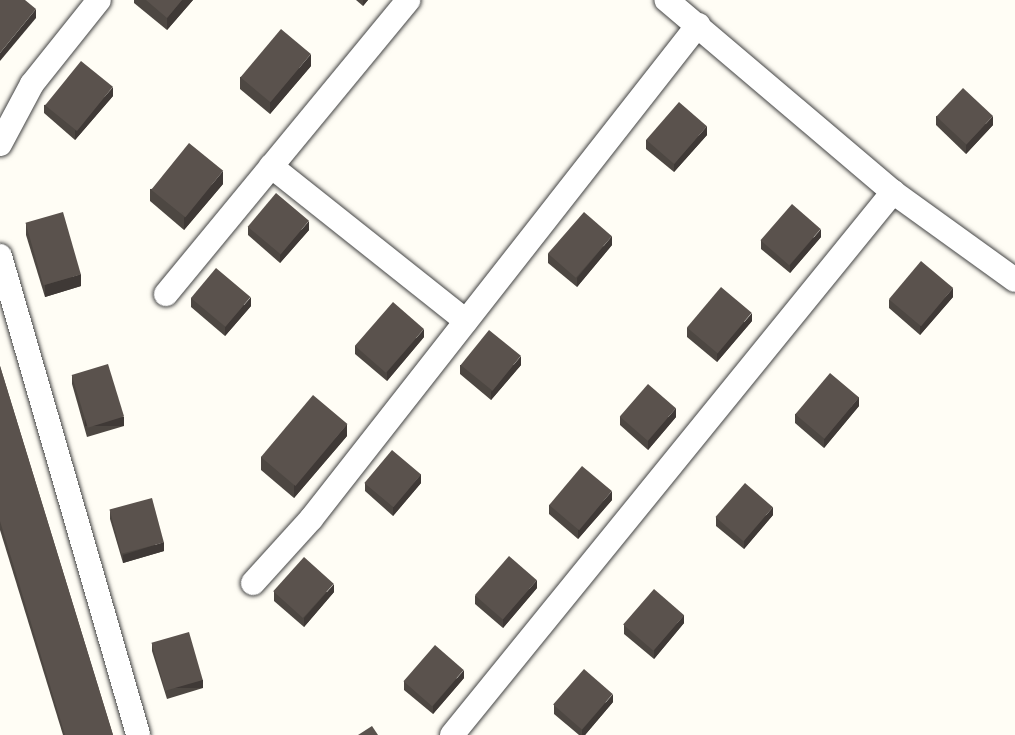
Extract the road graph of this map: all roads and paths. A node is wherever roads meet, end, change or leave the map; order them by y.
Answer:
1 (99, 0) edge
2 (408, 0) edge
3 (667, 0) edge
4 (698, 25) junction
5 (0, 144) edge
6 (271, 166) junction
7 (893, 192) junction
8 (0, 256) edge
9 (1015, 279) edge
10 (166, 294) dead end
11 (466, 321) junction
12 (253, 583) dead end
13 (138, 735) edge
14 (452, 735) edge

1 - 5 street
2 - 6 street
3 - 4 street
4 - 7 street
4 - 11 street
6 - 10 street
6 - 11 street
7 - 9 street
7 - 14 street
8 - 13 street
11 - 12 street

